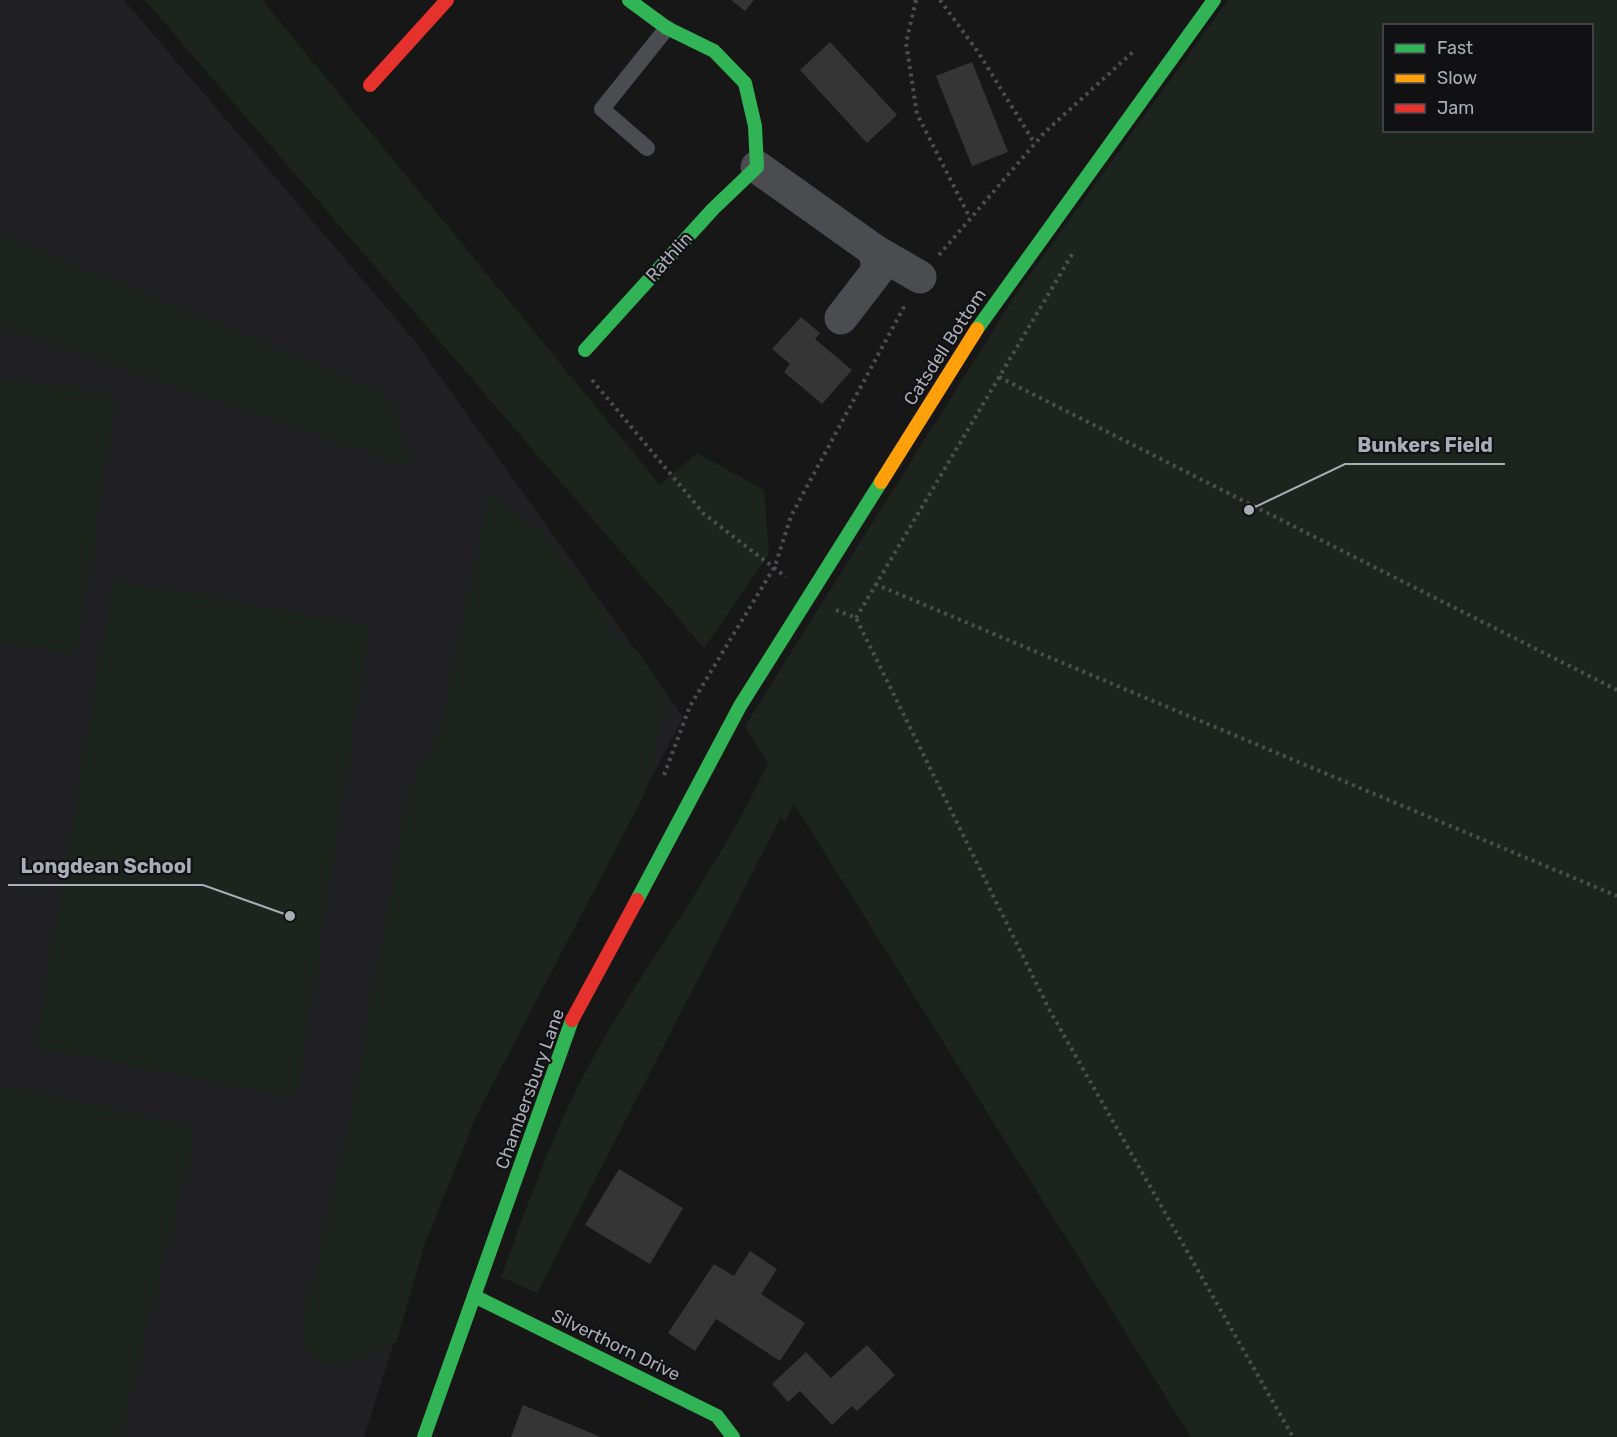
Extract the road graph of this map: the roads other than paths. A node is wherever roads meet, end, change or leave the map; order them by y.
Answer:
1 (447, 0) edge
2 (629, 0) edge
3 (1214, 0) edge
4 (667, 28) junction
5 (370, 85) dead end
6 (647, 148) dead end
7 (757, 167) junction
8 (875, 251) junction
9 (920, 277) road end
10 (841, 318) dead end
11 (585, 350) dead end
12 (740, 706) joint
13 (476, 1297) junction
14 (424, 1437) edge
15 (733, 1437) edge

1 - 5 street
2 - 4 street
3 - 12 street, Catsdell Bottom
4 - 6 lane
4 - 7 street
7 - 8 street
7 - 11 street, Rathlin
8 - 9 street
8 - 10 street
12 - 13 street, Chambersbury Lane
13 - 14 street, Chambersbury Lane
13 - 15 street, Silverthorn Drive

